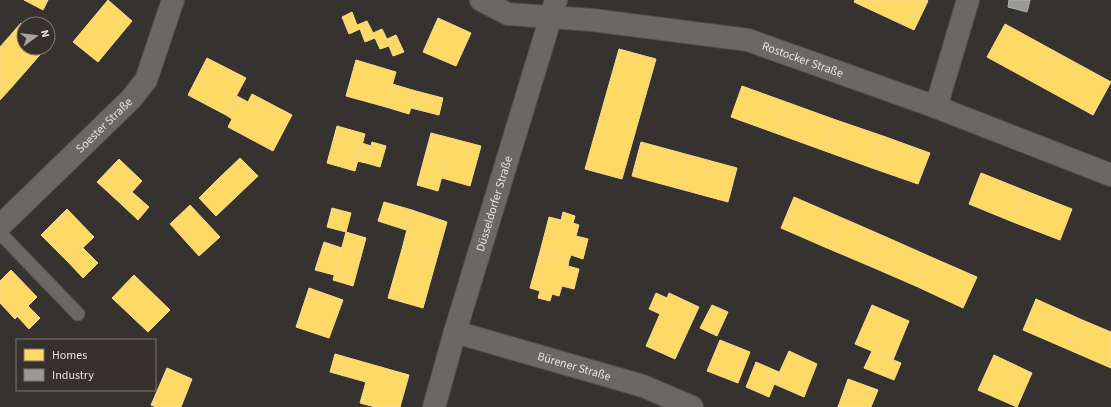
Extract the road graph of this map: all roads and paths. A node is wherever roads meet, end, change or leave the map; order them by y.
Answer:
1 (173, 0) edge
2 (481, 0) edge
3 (968, 0) edge
4 (553, 9) edge
5 (936, 107) junction
6 (1111, 175) edge
7 (0, 226) edge
8 (0, 233) edge
9 (78, 314) dead end
10 (455, 332) junction
11 (434, 407) edge
12 (692, 407) edge

1 - 7 street, Soester Straße
2 - 4 street, Rostocker Straße
3 - 5 street
4 - 5 street, Rostocker Straße
4 - 10 street, Düsseldorfer Straße
5 - 6 street, Rostocker Straße
8 - 9 lane
10 - 11 street, Düsseldorfer Straße
10 - 12 street, Bürener Straße

